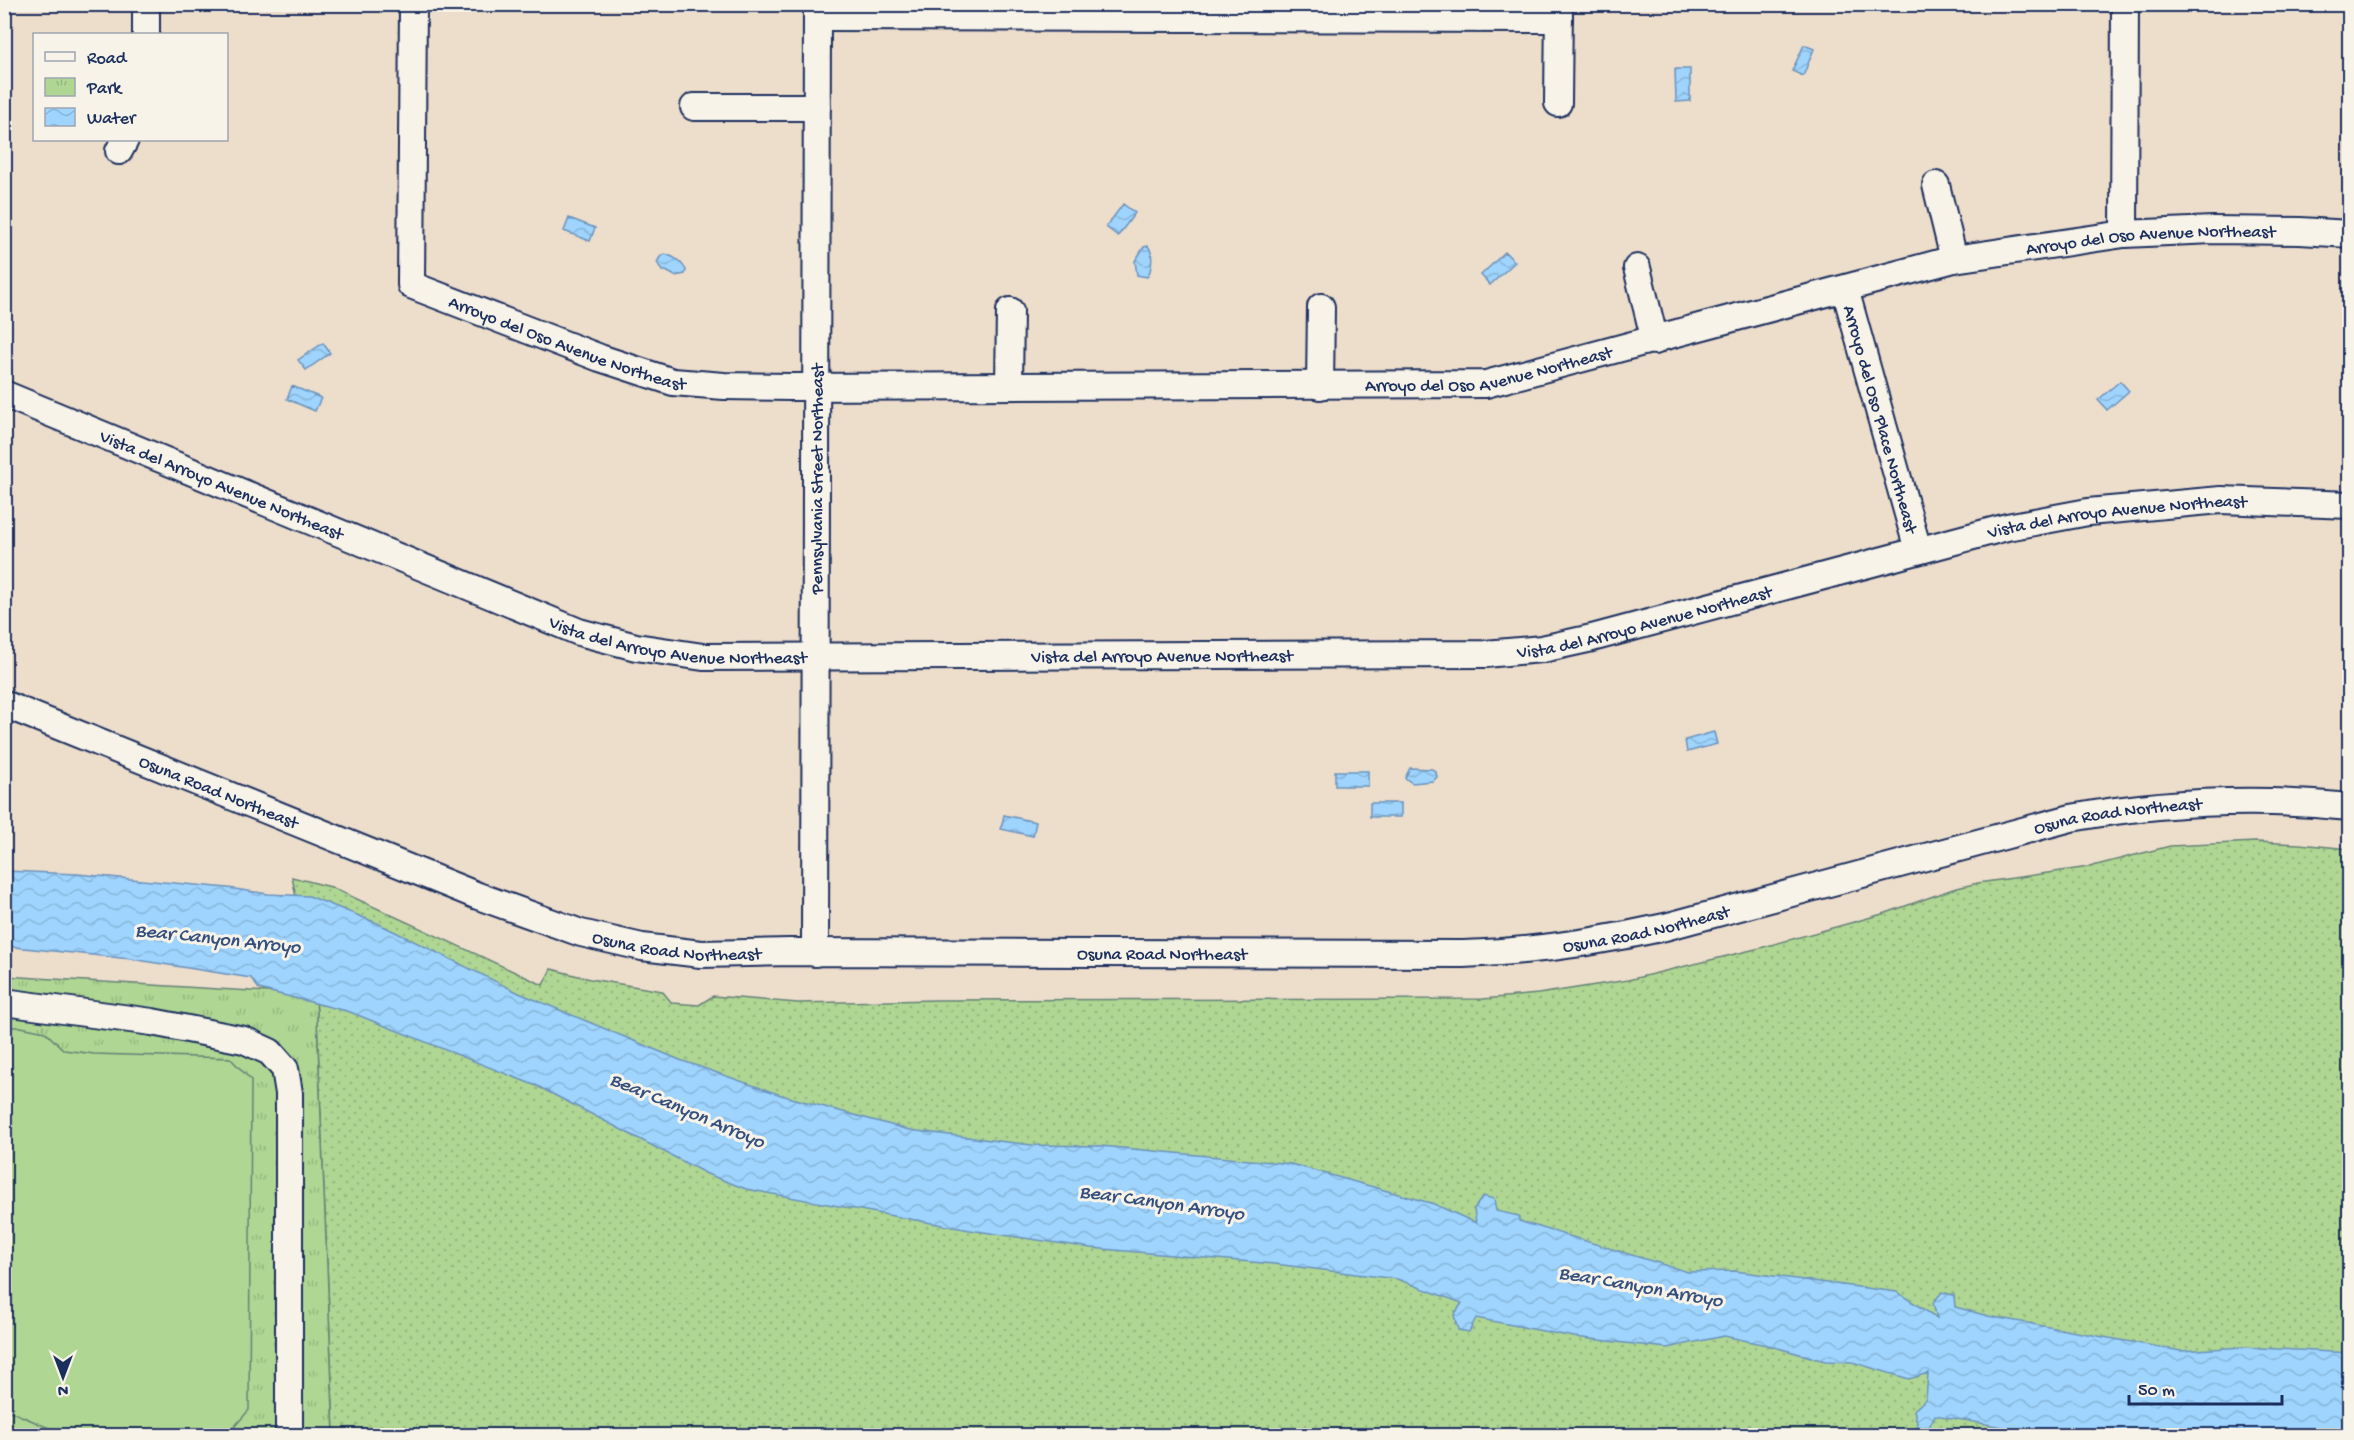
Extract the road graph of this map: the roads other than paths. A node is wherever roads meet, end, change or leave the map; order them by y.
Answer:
1 (146, 4) edge
2 (412, 4) edge
3 (2125, 4) edge
4 (818, 11) edge
5 (1264, 11) edge
6 (1559, 12) edge
7 (146, 33) edge
8 (1558, 104) dead end
9 (694, 107) dead end
10 (817, 107) junction
11 (1936, 185) dead end
12 (2124, 234) junction
13 (2349, 234) edge
14 (1954, 259) junction
15 (1637, 268) dead end
16 (1845, 289) junction
17 (1321, 307) dead end
18 (1010, 311) dead end
19 (1655, 341) junction
20 (1009, 385) junction
21 (1320, 386) junction
22 (815, 387) junction
23 (4, 394) edge
24 (2349, 505) edge
25 (1917, 550) junction
26 (816, 658) junction
27 (4, 704) edge
28 (2349, 807) edge
29 (815, 953) junction
30 (4, 1002) edge
31 (289, 1436) edge

1 - 7 street
2 - 22 street, Arroyo del Oso Avenue Northeast
3 - 12 street
4 - 5 street
4 - 10 street, Pennsylvania Street Northeast
5 - 6 street
6 - 8 street
9 - 10 street
10 - 22 street, Pennsylvania Street Northeast
11 - 14 street
12 - 13 street, Arroyo del Oso Avenue Northeast
12 - 14 street, Arroyo del Oso Avenue Northeast
14 - 16 street, Arroyo del Oso Avenue Northeast
15 - 19 street
16 - 19 street, Arroyo del Oso Avenue Northeast
16 - 25 street, Arroyo del Oso Place Northeast
17 - 21 street
18 - 20 street
19 - 21 street, Arroyo del Oso Avenue Northeast
20 - 21 street, Arroyo del Oso Avenue Northeast
20 - 22 street, Arroyo del Oso Avenue Northeast
22 - 26 street, Pennsylvania Street Northeast
23 - 26 street, Vista del Arroyo Avenue Northeast
24 - 25 street, Vista del Arroyo Avenue Northeast
25 - 26 street, Vista del Arroyo Avenue Northeast
26 - 29 street, Pennsylvania Street Northeast
27 - 29 street, Osuna Road Northeast
28 - 29 street, Osuna Road Northeast
30 - 31 street

